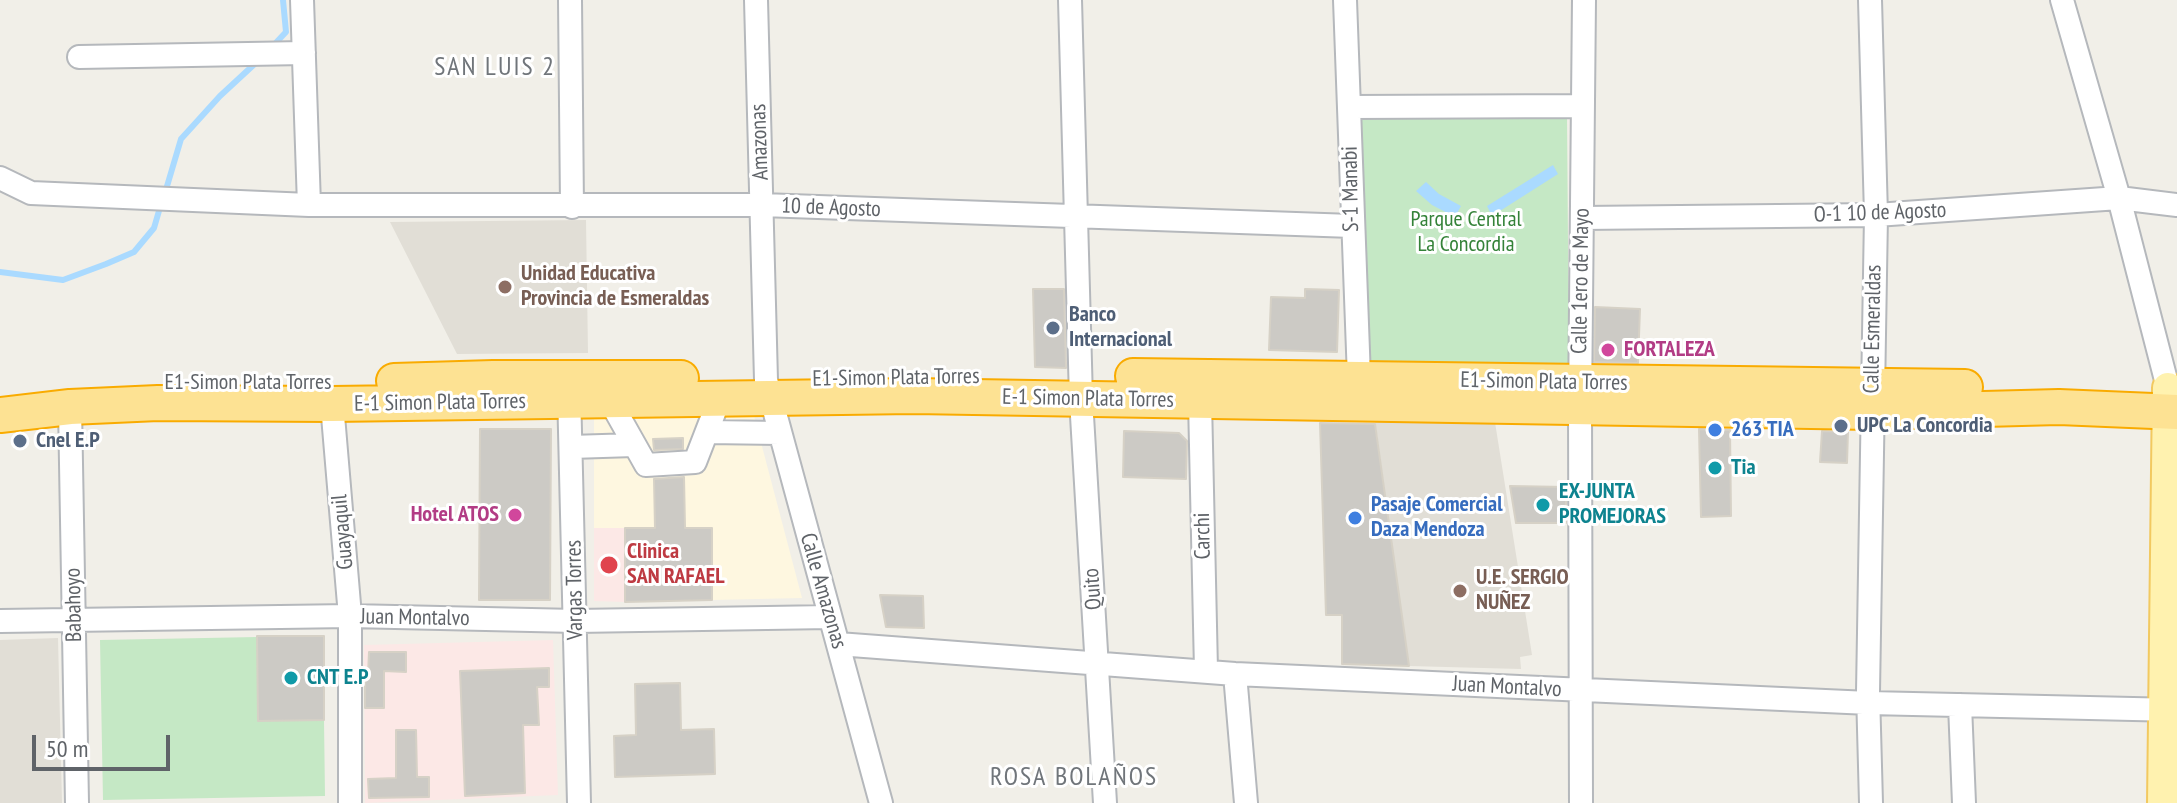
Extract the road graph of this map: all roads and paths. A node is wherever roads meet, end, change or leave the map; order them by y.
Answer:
1 (302, 0) edge
2 (570, 0) edge
3 (756, 0) edge
4 (1070, 0) edge
5 (1345, 0) edge
6 (1584, 0) edge
7 (1870, 0) edge
8 (2062, 0) edge
9 (304, 53) junction
10 (79, 57) dead end
11 (1583, 106) junction
12 (1350, 107) junction
13 (0, 178) edge
14 (2119, 198) junction
15 (309, 205) junction
16 (762, 205) junction
17 (2177, 205) edge
18 (572, 207) junction
19 (1876, 215) junction
20 (1076, 217) junction
21 (1582, 218) junction
22 (1352, 226) junction
23 (1359, 378) junction
24 (1081, 387) junction
25 (570, 389) junction
26 (768, 389) junction
27 (0, 393) edge
28 (1580, 395) junction
29 (1871, 399) junction
30 (719, 400) junction
31 (2172, 400) edge
32 (610, 401) junction
33 (1200, 401) junction
34 (332, 404) junction
35 (70, 407) junction
36 (0, 415) edge
37 (707, 432) junction
38 (780, 433) junction
39 (634, 445) junction
40 (571, 447) junction
41 (350, 616) junction
42 (830, 617) junction
43 (74, 619) junction
44 (0, 621) edge
45 (576, 621) junction
46 (838, 644) junction
47 (1098, 663) junction
48 (1206, 670) junction
49 (1235, 674) junction
50 (1581, 691) junction
51 (1869, 703) junction
52 (1960, 705) junction
53 (2171, 710) edge
54 (77, 803) edge
55 (350, 803) edge
56 (579, 803) edge
57 (881, 803) edge
58 (1105, 803) edge
59 (1246, 803) edge
60 (1581, 803) edge
61 (1871, 803) edge
62 (1964, 803) edge
63 (2163, 803) edge

1 - 9 street
2 - 18 street
3 - 16 street, Amazonas
4 - 20 street, Quito
5 - 12 street, S-1 Manabi
6 - 11 street, Calle 1ero de Mayo
7 - 19 street, Calle Esmeraldas
8 - 14 street
9 - 10 street
9 - 15 street
11 - 12 street
11 - 21 street, Calle 1ero de Mayo
12 - 22 street, S-1 Manabi
13 - 15 street, 10 de Agosto
14 - 17 street, O-1 10 de Agosto
14 - 19 street, O-1 10 de Agosto
14 - 31 street
15 - 18 street, 10 de Agosto
16 - 18 street, 10 de Agosto
16 - 20 street, 10 de Agosto
16 - 26 street, Amazonas
19 - 21 street, O-1 10 de Agosto
19 - 29 street, Calle Esmeraldas
20 - 22 street, 10 de Agosto
20 - 24 street, Quito
21 - 28 street, Calle 1ero de Mayo
22 - 23 street, S-1 Manabi
23 - 24 highway, E1-Simon Plata Torres
23 - 28 highway, E1-Simon Plata Torres
24 - 26 highway, E1-Simon Plata Torres
24 - 33 highway, E-1 Simon Plata Torres
24 - 47 street, Quito
25 - 26 highway, E1-Simon Plata Torres
25 - 27 highway, E1-Simon Plata Torres
25 - 32 highway, E-1 Simon Plata Torres
25 - 34 highway, E-1 Simon Plata Torres
25 - 40 street, Vargas Torres
26 - 30 highway, E-1 Simon Plata Torres
26 - 38 street, Calle Amazonas
28 - 29 highway, E1-Simon Plata Torres
28 - 33 highway, E-1 Simon Plata Torres
28 - 50 street, Calle 1ero de Mayo
29 - 31 highway, E1-Simon Plata Torres
29 - 51 street, Calle Esmeraldas
30 - 32 highway, E-1 Simon Plata Torres
30 - 37 street
31 - 53 main road
32 - 39 street
33 - 48 street, Carchi
34 - 35 highway, E-1 Simon Plata Torres
34 - 41 street, Guayaquil
35 - 36 highway, E-1 Simon Plata Torres
35 - 43 street, Babahoyo
37 - 38 street
37 - 39 street
38 - 42 street, Calle Amazonas
39 - 40 street
40 - 45 street, Vargas Torres
41 - 43 street, Juan Montalvo
41 - 45 street, Juan Montalvo
41 - 55 street, Guayaquil
42 - 45 street, Juan Montalvo
42 - 46 street, Calle Amazonas
43 - 44 street, Juan Montalvo
43 - 54 street, Babahoyo
45 - 56 street, Vargas Torres
46 - 47 street, Juan Montalvo
46 - 57 street, Calle Amazonas
47 - 48 street, Juan Montalvo
47 - 58 street, Quito
48 - 49 street, Juan Montalvo
49 - 50 street, Juan Montalvo
49 - 59 street
50 - 51 street, Juan Montalvo
50 - 60 street, Calle 1ero de Mayo
51 - 52 street, Juan Montalvo
51 - 61 street, Calle Esmeraldas
52 - 53 street, Juan Montalvo
52 - 62 street
53 - 63 main road

